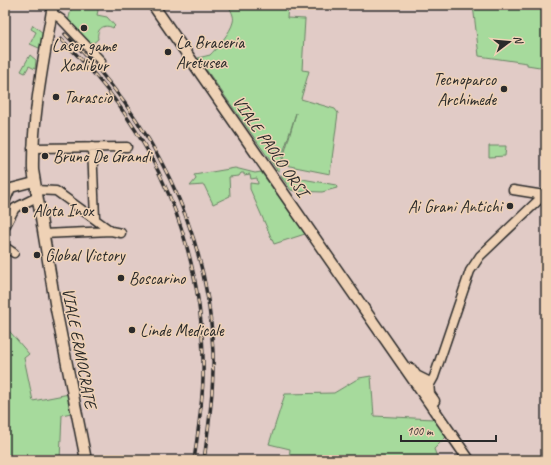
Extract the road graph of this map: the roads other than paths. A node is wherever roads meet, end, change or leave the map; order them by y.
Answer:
1 (153, 5) edge
2 (52, 9) edge
3 (101, 61) dead end
4 (92, 147) junction
5 (127, 147) dead end
6 (32, 148) junction
7 (36, 189) junction
8 (513, 190) dead end
9 (545, 194) edge
10 (5, 202) edge
11 (94, 218) junction
12 (5, 227) edge
13 (111, 230) junction
14 (121, 233) dead end
15 (43, 234) junction
16 (5, 247) edge
17 (14, 253) dead end
18 (423, 385) junction
19 (459, 446) junction
20 (86, 460) edge
21 (463, 460) edge
22 (469, 460) edge
23 (474, 460) edge

1 - 18 main road, VIALE PAOLO ORSI
2 - 3 street
2 - 6 main road, VIALE ERMOCRATE
4 - 5 street
4 - 6 street
4 - 11 street
6 - 7 main road, VIALE ERMOCRATE
7 - 10 street
7 - 11 street
7 - 12 street
7 - 15 main road, VIALE ERMOCRATE
8 - 9 street
9 - 18 street
11 - 13 street
13 - 14 street
13 - 15 street
15 - 20 main road, VIALE ERMOCRATE
16 - 17 street
18 - 19 main road
18 - 23 main road
19 - 21 street
19 - 22 main road

